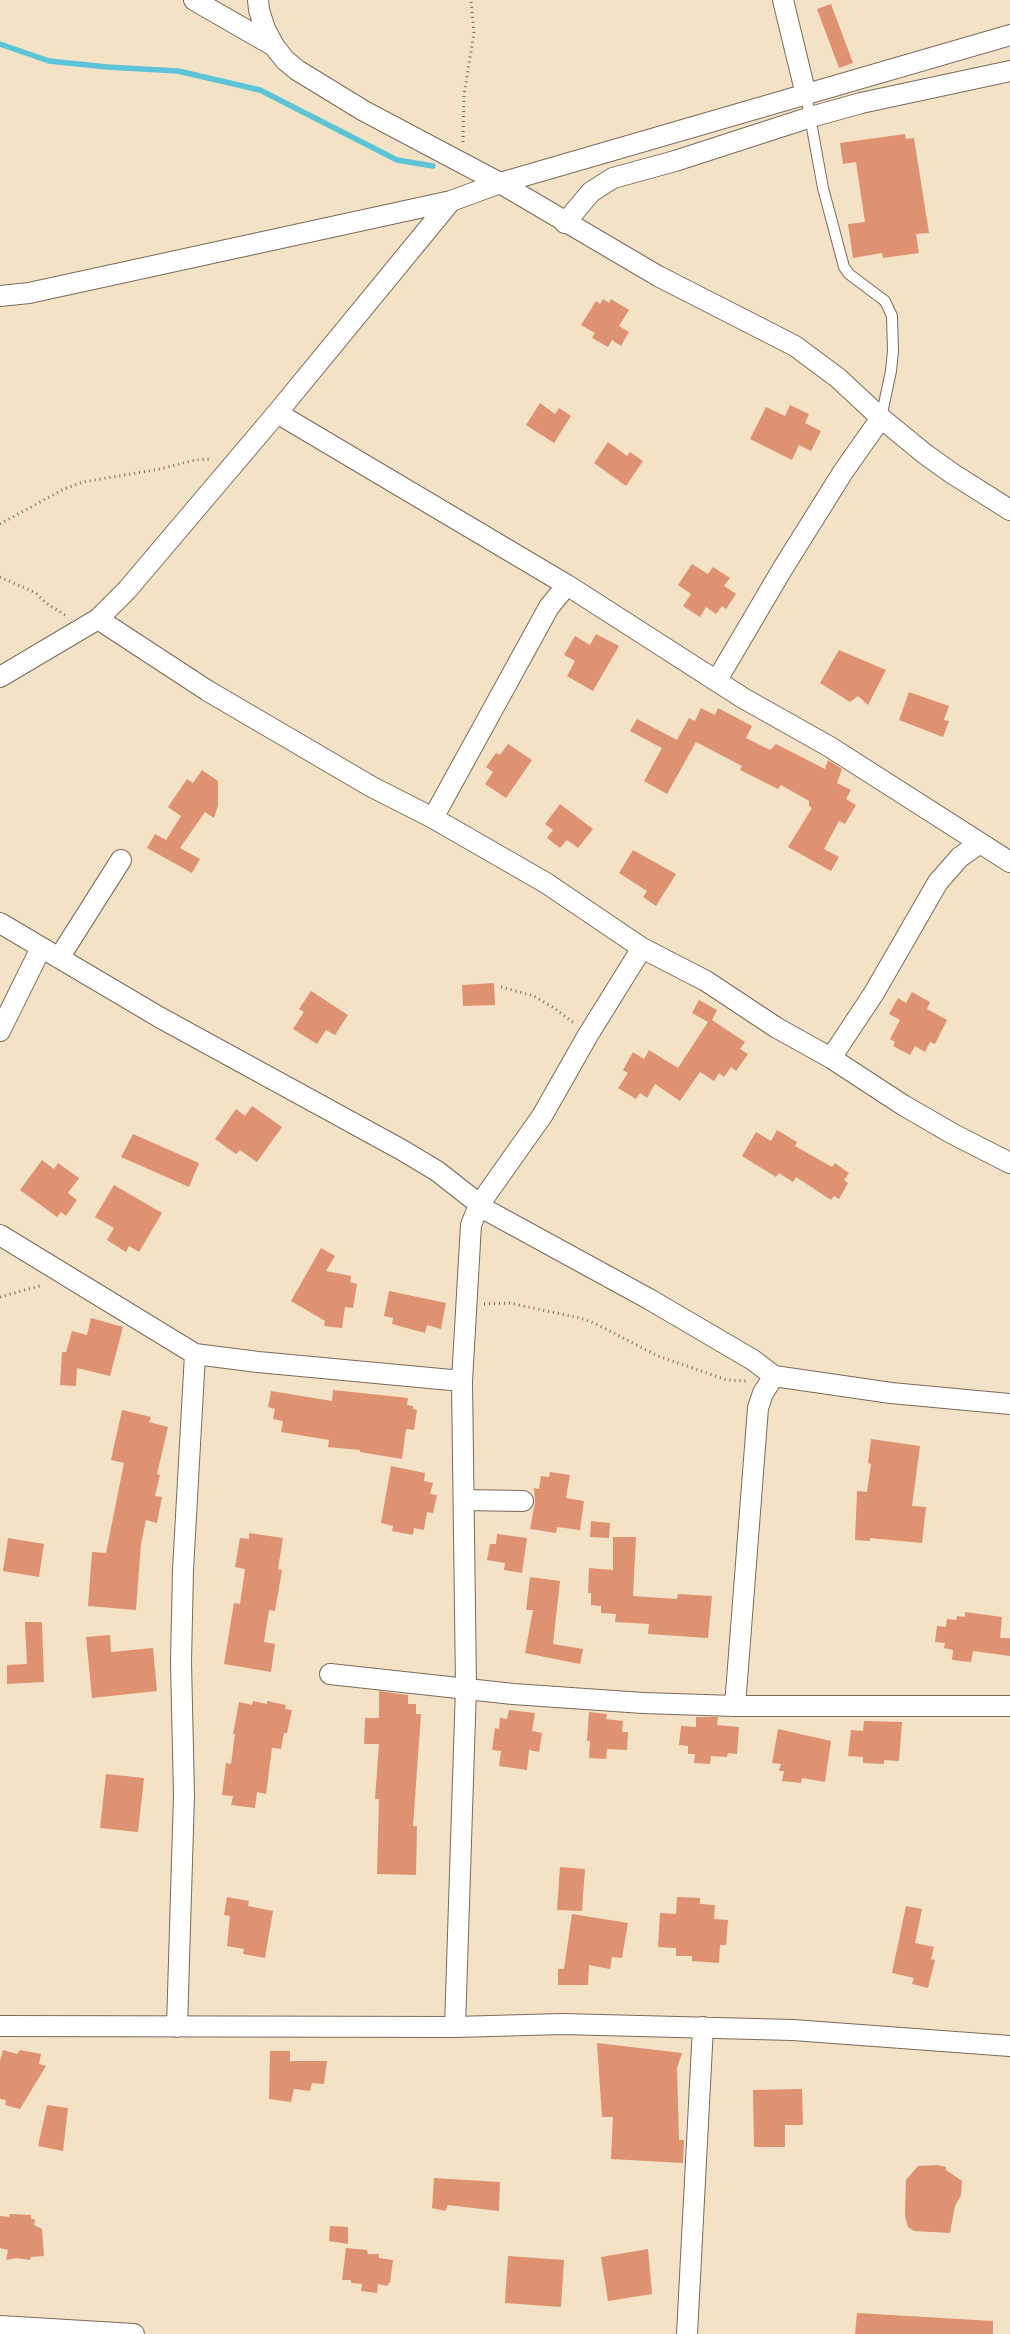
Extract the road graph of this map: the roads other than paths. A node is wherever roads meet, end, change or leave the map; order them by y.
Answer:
1 (194, 0) edge
2 (258, 0) edge
3 (783, 0) edge
4 (1010, 35) edge
5 (274, 46) junction
6 (1010, 71) edge
7 (806, 95) junction
8 (811, 117) junction
9 (500, 184) junction
10 (451, 201) junction
11 (565, 223) junction
12 (0, 296) edge
13 (277, 413) junction
14 (881, 418) junction
15 (1010, 510) edge
16 (567, 584) junction
17 (92, 622) junction
18 (0, 677) edge
19 (717, 680) junction
20 (433, 818) junction
21 (980, 843) junction
22 (121, 860) dead end
23 (1010, 862) edge
24 (0, 923) edge
25 (41, 948) junction
26 (642, 948) junction
27 (59, 958) junction
28 (0, 1031) edge
29 (832, 1058) junction
30 (1010, 1163) edge
31 (479, 1205) junction
32 (0, 1235) edge
33 (195, 1354) junction
34 (774, 1376) junction
35 (462, 1381) junction
36 (1008, 1400) edge
37 (464, 1500) junction
38 (523, 1501) dead end
39 (330, 1674) dead end
40 (466, 1687) junction
41 (735, 1706) junction
42 (1010, 1706) edge
43 (0, 2026) edge
44 (177, 2027) junction
45 (455, 2027) junction
46 (704, 2027) junction
47 (1010, 2046) edge
48 (3, 2329) edge
49 (134, 2334) edge
50 (687, 2334) edge

1 - 5 street
2 - 5 street
3 - 7 street
4 - 7 street
5 - 9 street
6 - 8 street
7 - 8 lane
7 - 9 street
8 - 11 street
8 - 14 lane
9 - 10 street
9 - 11 street
10 - 12 street
10 - 13 street
11 - 14 street
13 - 16 street
13 - 17 street
14 - 15 street
14 - 19 street
16 - 19 street
16 - 20 street
17 - 18 street
17 - 20 street
19 - 21 street
20 - 26 street
21 - 23 street
21 - 29 street
22 - 27 street
24 - 25 street
25 - 27 street
25 - 28 street
26 - 29 street
26 - 31 street
27 - 31 street
29 - 30 street
31 - 34 street
31 - 35 street
32 - 33 street
33 - 35 street
33 - 44 street
34 - 36 street
34 - 41 street
35 - 37 street
37 - 38 street
37 - 40 street
39 - 40 street
40 - 41 street
40 - 45 street
41 - 42 street
43 - 44 street
44 - 45 street
45 - 46 street
46 - 47 street
46 - 50 street
48 - 49 street

